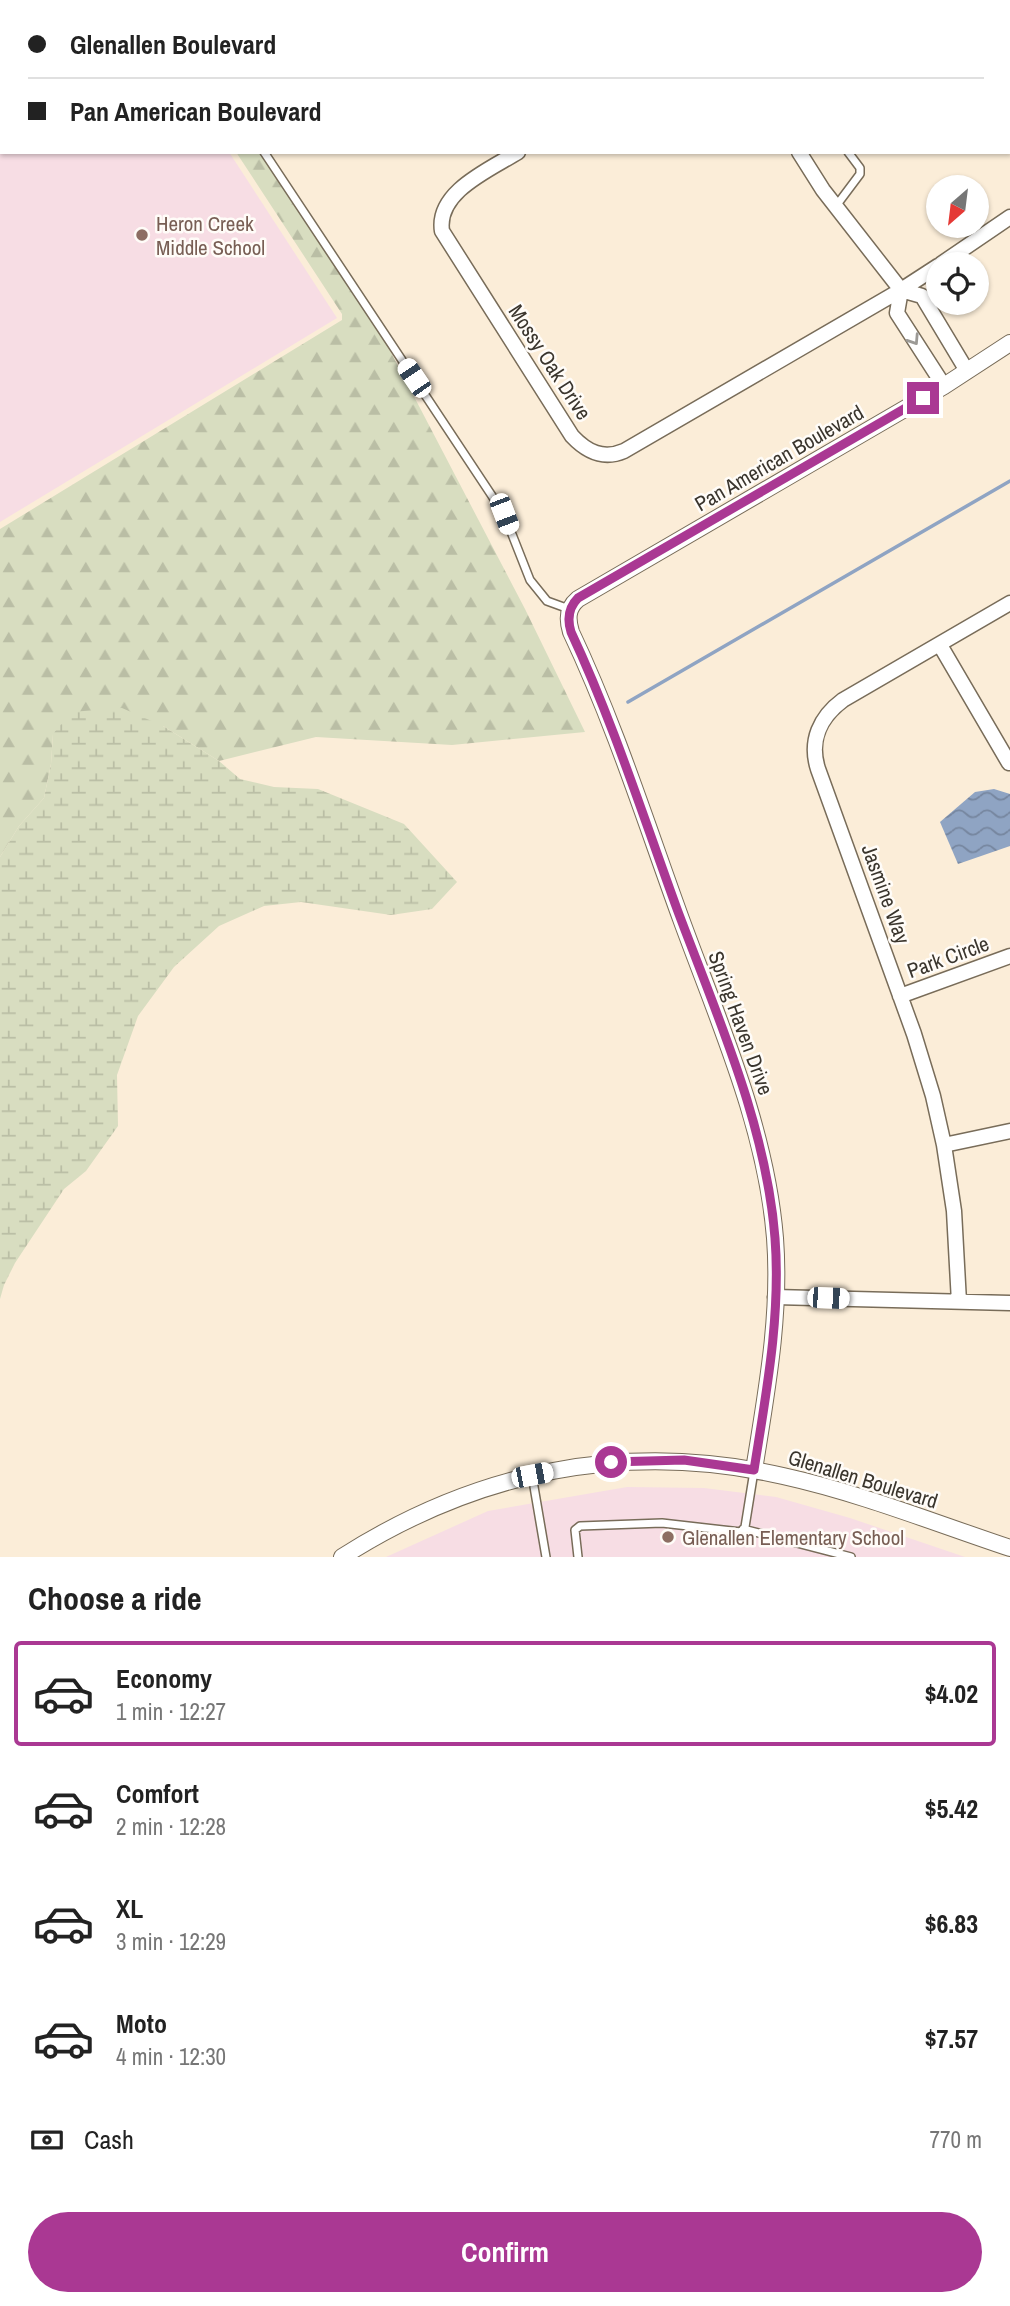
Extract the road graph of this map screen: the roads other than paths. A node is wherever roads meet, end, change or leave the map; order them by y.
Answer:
1 (265, 154) edge
2 (515, 154) edge
3 (800, 154) edge
4 (850, 154) edge
5 (836, 206) junction
6 (1010, 217) edge
7 (958, 252) edge
8 (926, 274) edge
9 (901, 290) junction
10 (1010, 343) edge
11 (967, 371) junction
12 (944, 386) junction
13 (1010, 603) edge
14 (570, 609) junction
15 (940, 645) junction
16 (1009, 763) edge
17 (1010, 956) edge
18 (900, 996) junction
19 (1010, 1131) edge
20 (944, 1145) junction
21 (775, 1297) junction
22 (959, 1302) junction
23 (1010, 1303) edge
24 (754, 1470) junction
25 (532, 1475) junction
26 (743, 1529) junction
27 (1010, 1548) edge
28 (342, 1557) edge
29 (546, 1557) edge
30 (578, 1557) edge
31 (851, 1557) edge

1 - 14 lane
2 - 9 street, Mossy Oak Drive
3 - 5 street
4 - 5 lane
5 - 9 street
6 - 7 street, Mossy Oak Drive
8 - 9 street, Mossy Oak Drive
9 - 11 street
9 -> 12 street
10 - 11 street, Pan American Boulevard
11 - 12 street, Pan American Boulevard
12 - 14 street, Pan American Boulevard
13 - 15 street, Jasmine Way
14 - 21 street, Spring Haven Drive
15 - 16 street
15 - 18 street, Jasmine Way
17 - 18 street, Park Circle
18 - 20 street, Jasmine Way
19 - 20 street
20 - 22 street, Jasmine Way
21 - 22 street
21 - 24 street, Spring Haven Drive
22 - 23 street
24 - 25 street, Glenallen Boulevard
24 - 26 lane
24 - 27 street, Glenallen Boulevard
25 - 28 street, Glenallen Boulevard
25 - 29 lane
26 - 30 lane
26 - 31 lane

